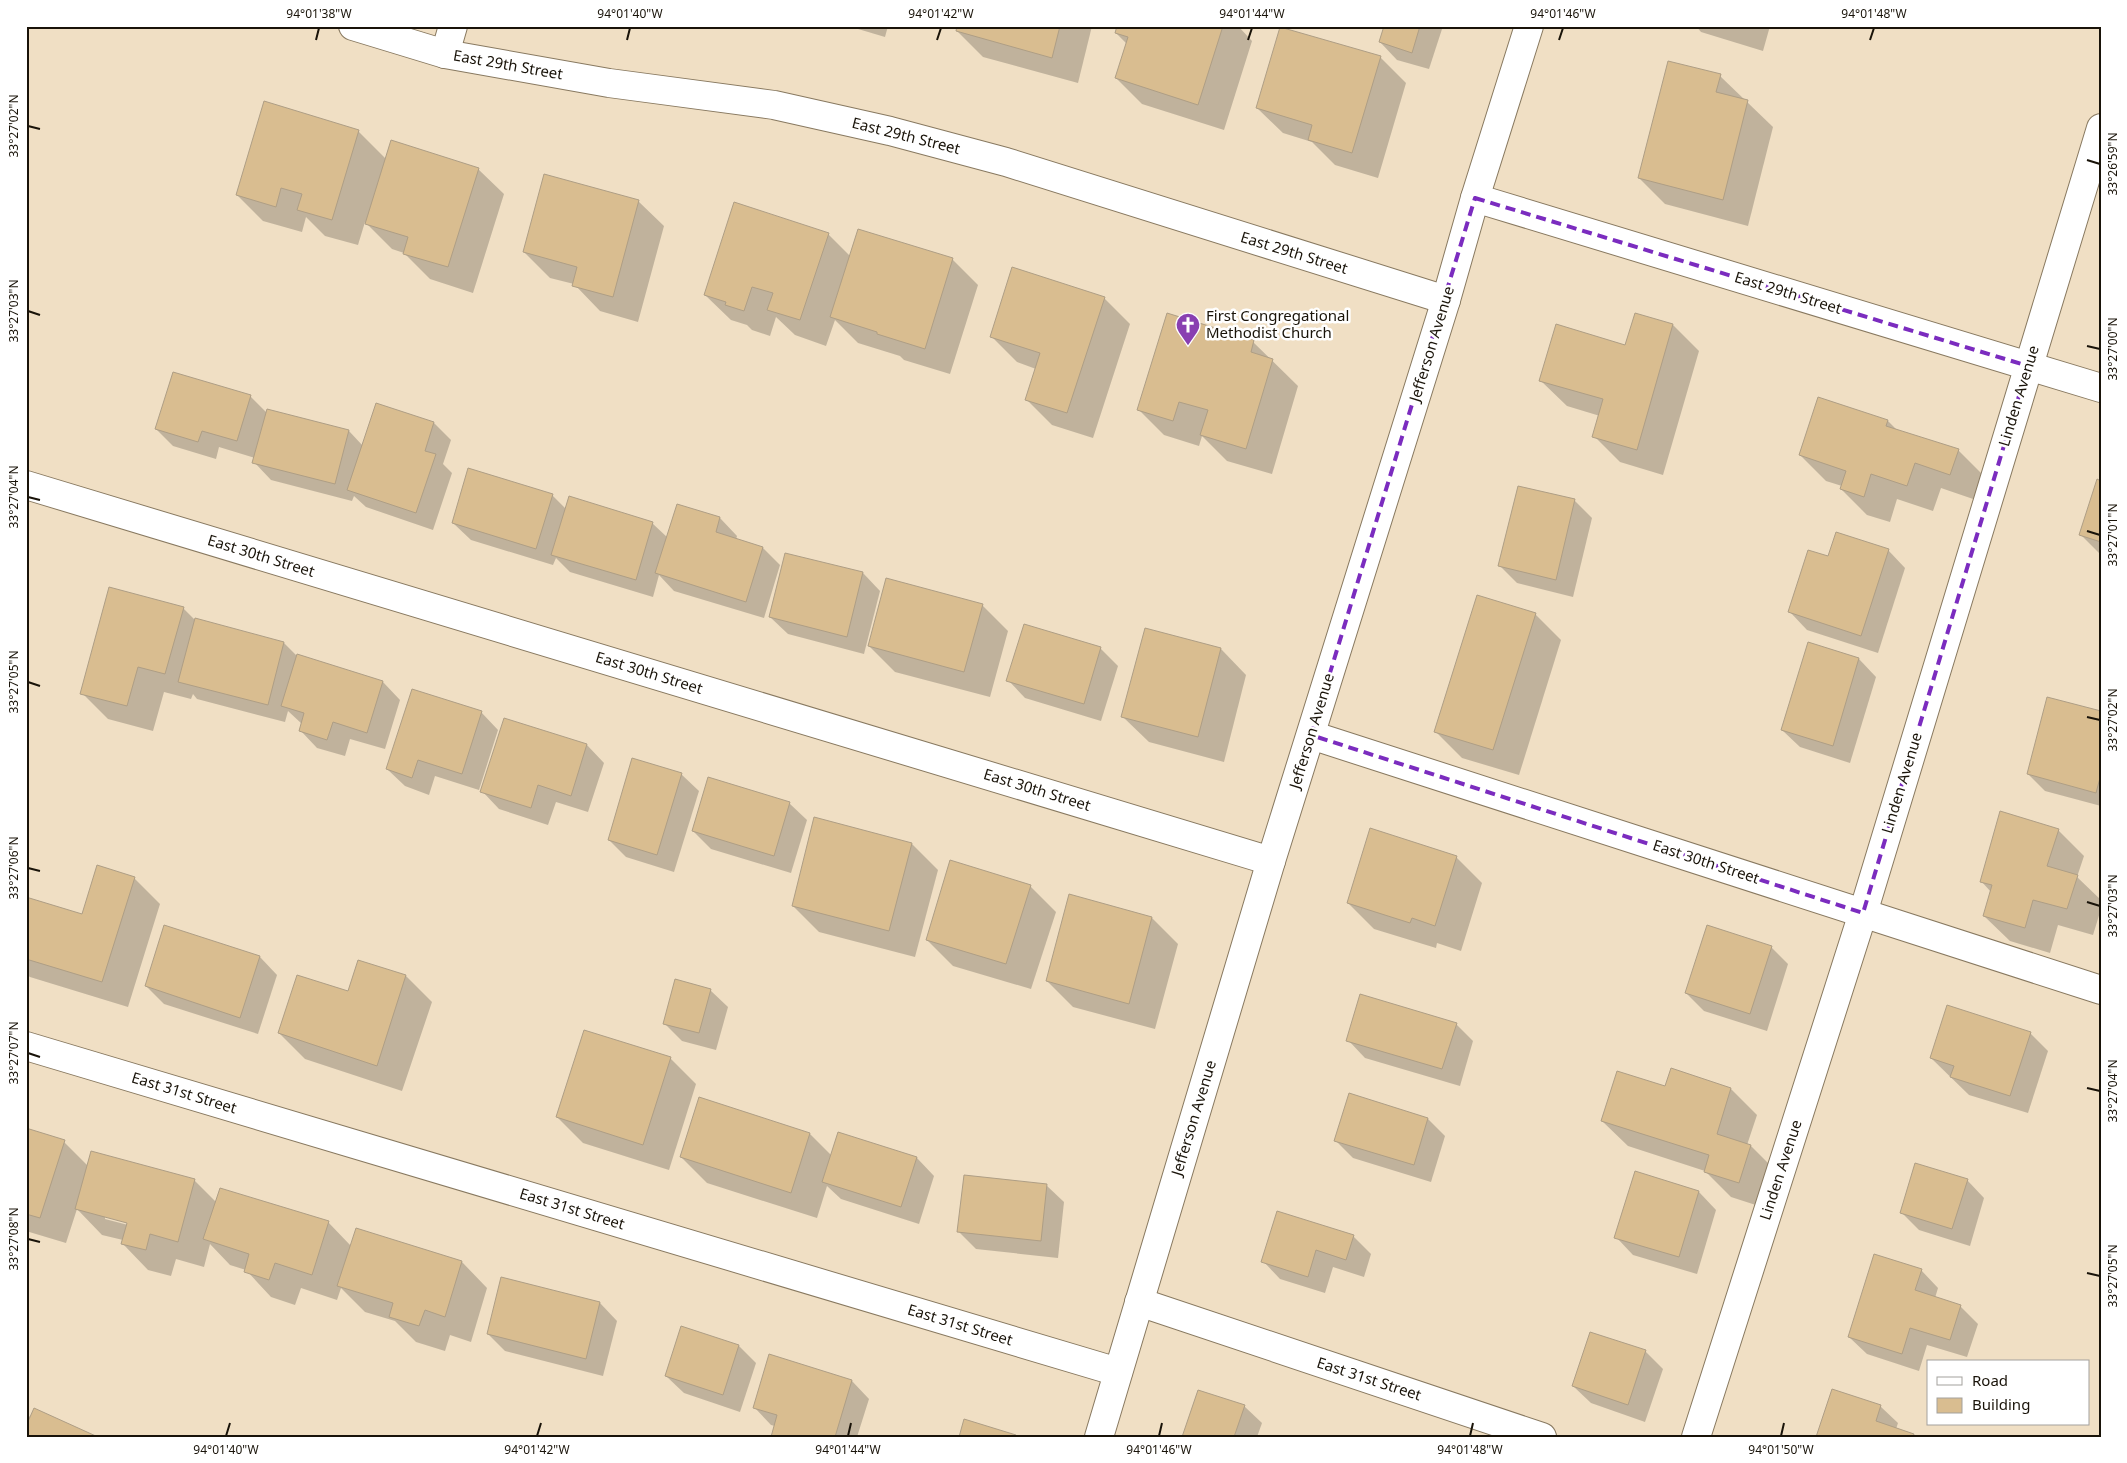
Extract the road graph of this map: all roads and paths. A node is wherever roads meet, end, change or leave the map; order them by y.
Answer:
1 (353, 26) edge
2 (453, 26) edge
3 (1529, 26) edge
4 (445, 54) junction
5 (2101, 128) edge
6 (1475, 198) junction
7 (1446, 300) junction
8 (2028, 366) junction
9 (2101, 388) edge
10 (26, 485) edge
11 (1311, 735) junction
12 (1271, 861) junction
13 (1863, 913) junction
14 (2101, 990) edge
15 (26, 1046) edge
16 (1139, 1302) junction
17 (1118, 1372) junction
18 (1099, 1437) edge
19 (1542, 1437) edge
20 (1696, 1437) edge

1 - 4 street, East 29th Street
2 - 4 street
3 - 6 street, Jefferson Avenue
4 - 7 street, East 29th Street
5 - 8 street, Linden Avenue
6 - 7 street, Jefferson Avenue
6 - 8 street, East 29th Street
7 - 11 street, Jefferson Avenue
8 - 9 street, East 29th Street
8 - 13 street, Linden Avenue
10 - 12 street, East 30th Street
11 - 12 street, Jefferson Avenue
11 - 13 street, East 30th Street
12 - 16 street, Jefferson Avenue
13 - 14 street, East 30th Street
13 - 20 street, Linden Avenue
15 - 17 street, East 31st Street
16 - 17 street, Jefferson Avenue
16 - 19 street, East 31st Street
17 - 18 street, Jefferson Avenue

